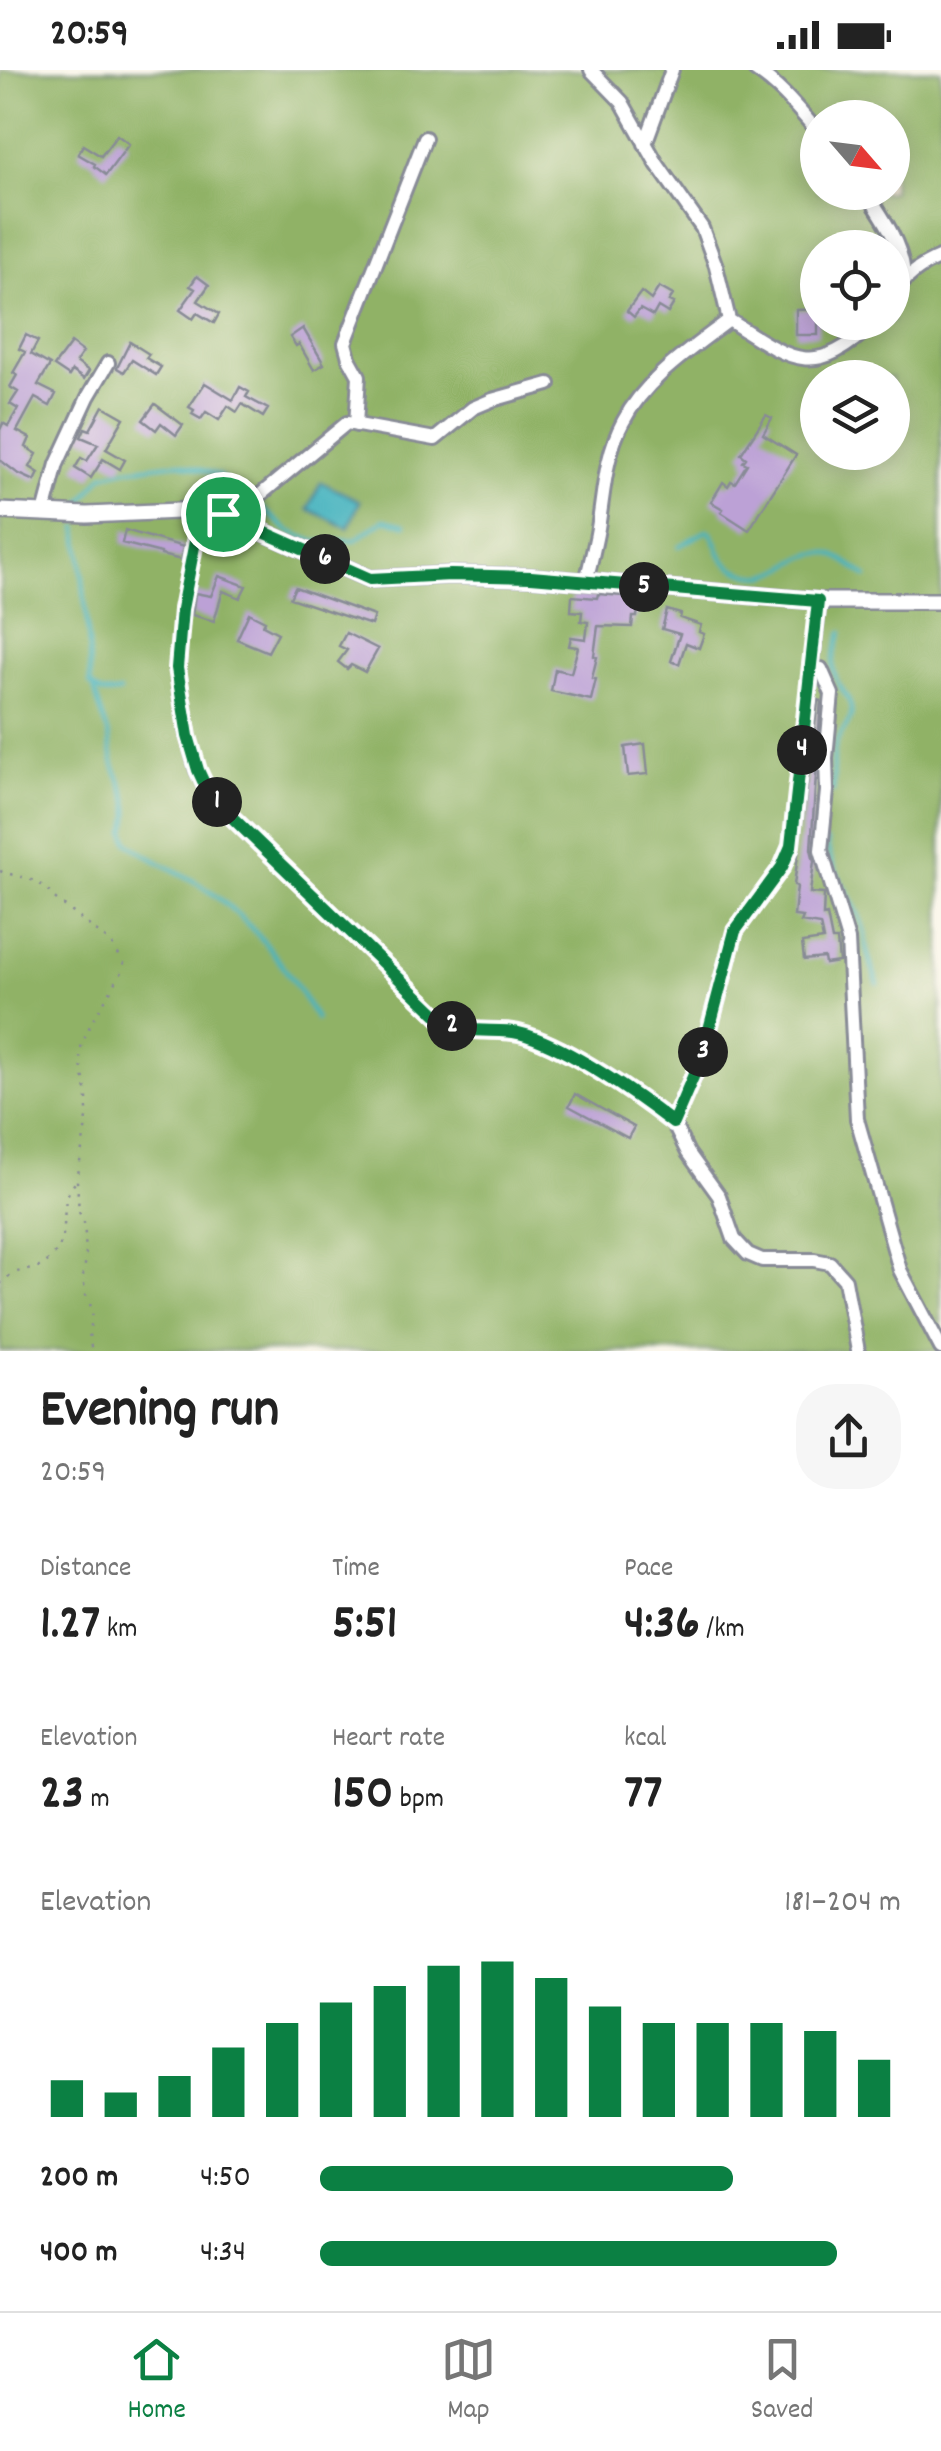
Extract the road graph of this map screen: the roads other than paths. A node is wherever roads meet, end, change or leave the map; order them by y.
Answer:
1 (591, 70) edge
2 (672, 70) edge
3 (756, 70) edge
4 (800, 111) edge
5 (425, 138) dead end
6 (644, 144) junction
7 (941, 257) edge
8 (910, 274) edge
9 (729, 320) junction
10 (854, 340) edge
11 (108, 363) dead end
12 (550, 384) dead end
13 (356, 425) junction
14 (201, 510) junction
15 (0, 511) edge
16 (44, 513) junction
17 (223, 514) junction
18 (586, 582) junction
19 (818, 601) junction
20 (941, 601) edge
21 (811, 668) junction
22 (673, 1123) junction
23 (941, 1348) edge
24 (858, 1351) edge

1 - 6 street
2 - 6 street
3 - 4 street
5 - 13 street
6 - 9 street
7 - 8 street
9 - 10 street
9 - 18 street
11 - 16 street
12 - 13 street
13 - 17 street
14 - 16 main road
14 - 17 main road
14 - 22 street
15 - 16 main road
17 - 18 main road
18 - 19 main road
19 - 20 main road
19 - 21 street
21 - 22 street
21 - 23 street
22 - 24 street

